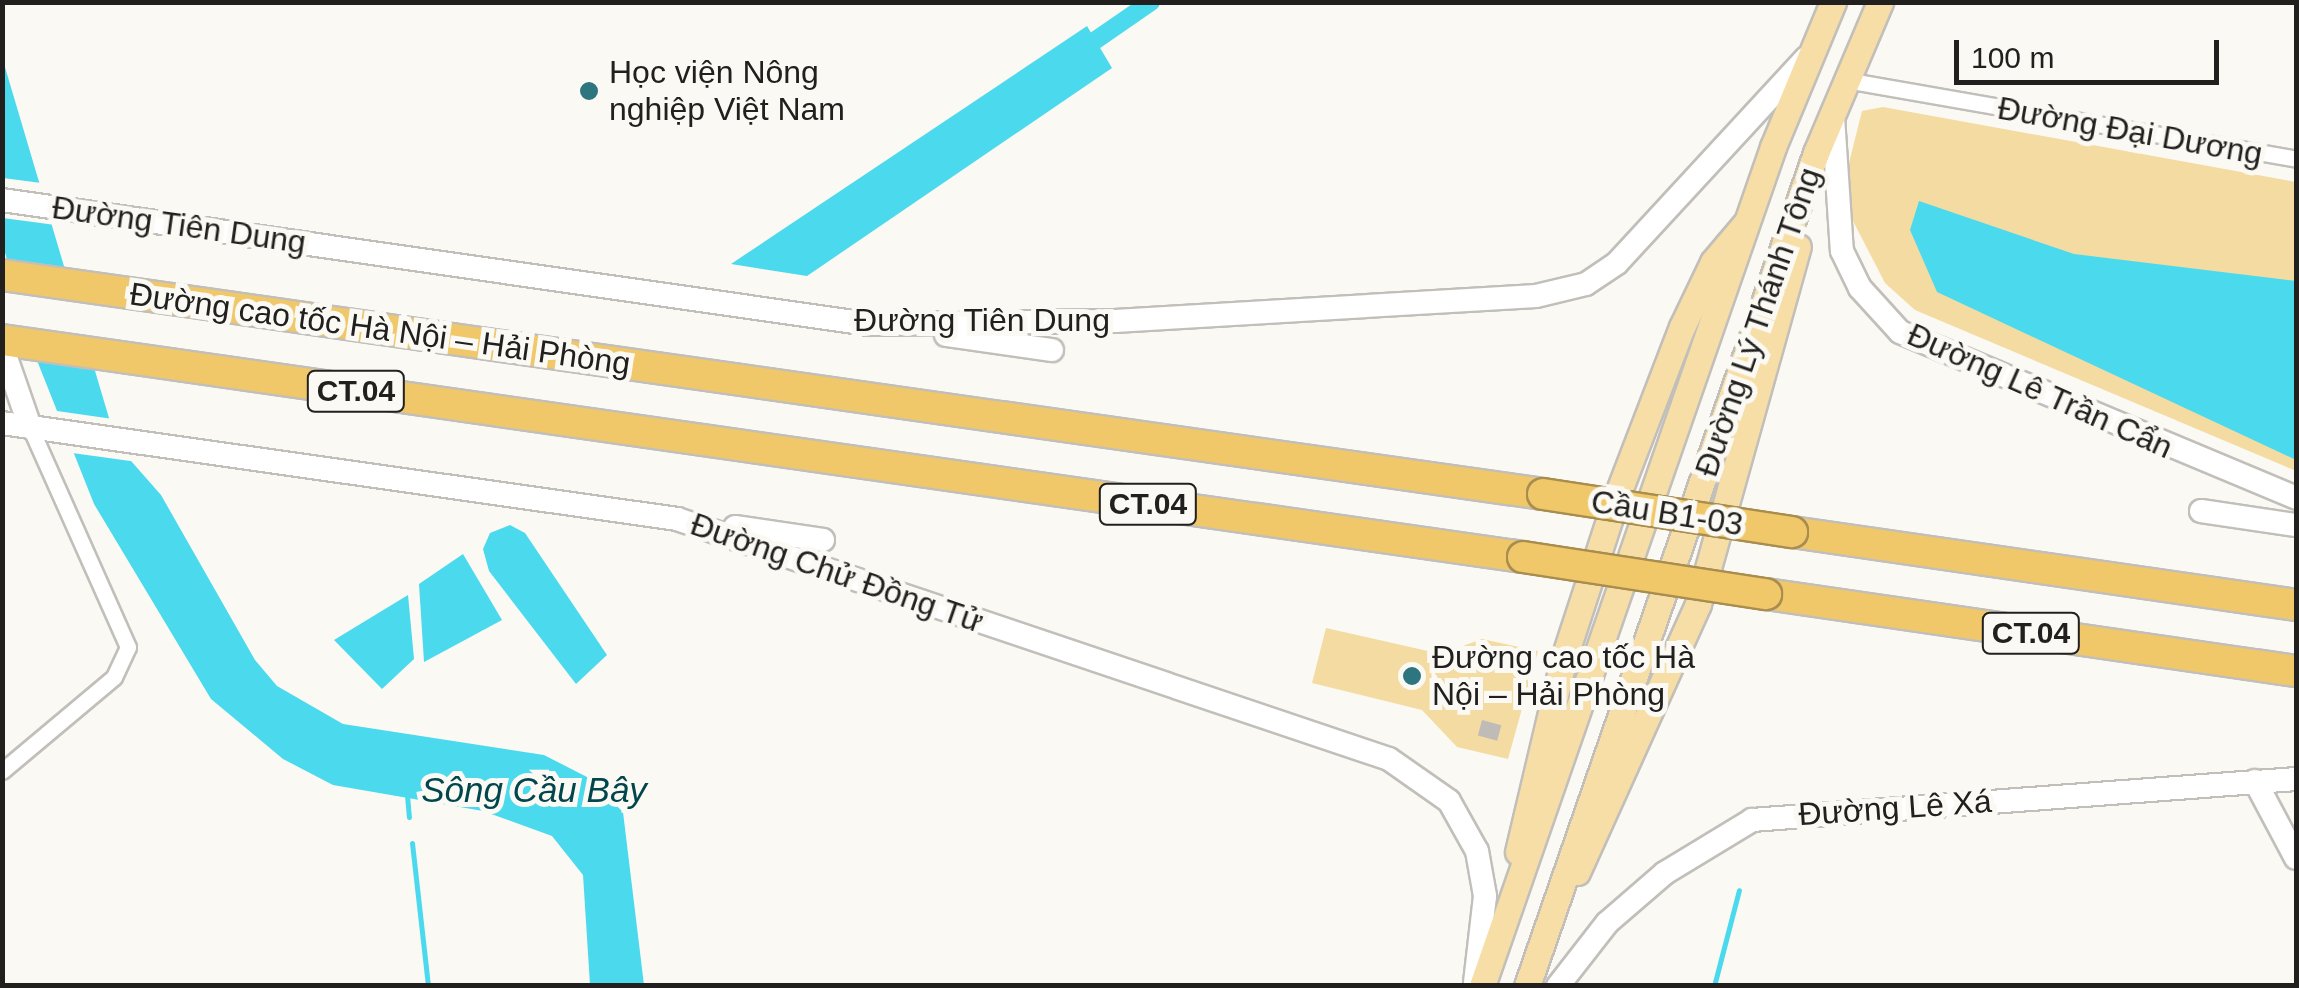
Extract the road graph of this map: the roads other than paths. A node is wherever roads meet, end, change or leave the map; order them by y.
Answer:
1 (1833, 2) edge
2 (1880, 2) edge
3 (1809, 54) junction
4 (1845, 80) junction
5 (1834, 107) junction
6 (2296, 159) edge
7 (1801, 198) junction
8 (2, 200) edge
9 (1754, 216) junction
10 (2, 275) edge
11 (868, 324) junction
12 (2, 343) edge
13 (1052, 350) dead end
14 (2, 422) edge
15 (41, 428) junction
16 (1543, 494) joint
17 (2296, 498) edge
18 (2200, 511) dead end
19 (677, 519) junction
20 (2296, 525) edge
21 (823, 540) dead end
22 (1523, 558) joint
23 (2296, 604) edge
24 (2296, 671) edge
25 (2, 771) edge
26 (2296, 779) edge
27 (2255, 780) junction
28 (2296, 858) edge
29 (1517, 883) junction
30 (1557, 900) junction
31 (1474, 986) edge
32 (1482, 986) edge
33 (1527, 986) edge
34 (1558, 986) edge

1 - 3 main road, Đường Lý Thánh Tông
2 - 4 main road, Đường Lý Thánh Tông
3 - 9 main road, Đường Lý Thánh Tông
3 - 11 main road, Đường Tiên Dung
4 - 5 main road, Đường Lý Thánh Tông
4 - 6 street, Đường Đại Dương
5 - 7 main road, Đường Lý Thánh Tông
5 - 17 main road, Đường Lê Trần Cẩn
7 - 30 main road, Đường Lý Thánh Tông
7 - 30 main road
8 - 11 main road, Đường Tiên Dung
9 - 29 main road, Đường Lý Thánh Tông
9 - 29 main road
10 - 16 highway, Đường cao tốc Hà Nội – Hải Phòng / CT.04
11 - 13 main road
12 - 15 main road
12 - 22 highway, Đường cao tốc Hà Nội – Hải Phòng / CT.04
14 - 15 main road, Đường Chử Đồng Tử
15 - 19 main road, Đường Chử Đồng Tử
15 - 25 street
16 - 23 highway, Cầu B1-03 / CT.04, bridge
18 - 20 main road
19 - 21 main road
19 - 31 main road, Đường Chử Đồng Tử
22 - 24 highway, Cầu B1-03 / CT.04, bridge
26 - 27 main road, Đường Lê Xá
27 - 28 main road
27 - 34 main road, Đường Lê Xá
29 - 32 main road, Đường Lý Thánh Tông
30 - 33 main road, Đường Lý Thánh Tông

